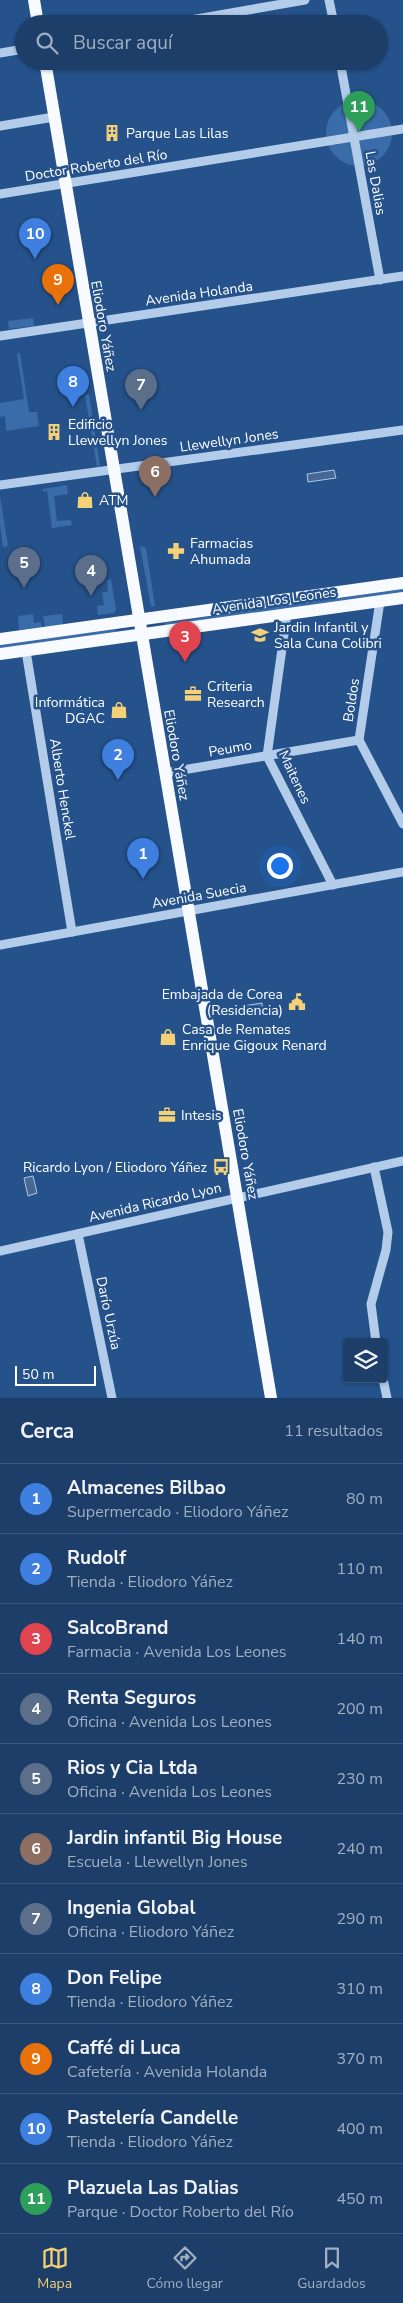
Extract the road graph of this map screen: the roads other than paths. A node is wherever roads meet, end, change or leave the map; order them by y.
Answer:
1 (34, 0) edge
2 (305, 0) edge
3 (329, 0) edge
4 (36, 15) edge
5 (219, 15) edge
6 (332, 15) edge
7 (15, 50) edge
8 (0, 53) edge
9 (46, 70) edge
10 (342, 70) edge
11 (54, 117) junction
12 (0, 126) edge
13 (403, 129) edge
14 (354, 136) junction
15 (65, 183) junction
16 (0, 194) edge
17 (403, 276) edge
18 (380, 280) junction
19 (89, 323) junction
20 (0, 336) edge
21 (403, 430) edge
22 (114, 470) junction
23 (0, 485) edge
24 (403, 583) edge
25 (403, 598) edge
26 (380, 601) junction
27 (286, 613) junction
28 (139, 620) junction
29 (142, 635) junction
30 (0, 639) edge
31 (26, 651) junction
32 (0, 654) edge
33 (359, 740) junction
34 (267, 756) junction
35 (165, 773) junction
36 (403, 824) edge
37 (403, 872) edge
38 (333, 885) junction
39 (188, 911) junction
40 (72, 932) junction
41 (0, 945) edge
42 (403, 1160) edge
43 (374, 1167) junction
44 (238, 1198) junction
45 (78, 1234) junction
46 (0, 1251) edge
47 (375, 1338) edge
48 (384, 1383) edge
49 (112, 1398) edge
50 (271, 1398) edge
51 (387, 1398) edge

1 - 4 main road
2 - 5 street
3 - 6 street
7 - 8 street
9 - 11 main road, Eliodoro Yáñez
10 - 14 street, Las Dalias
11 - 12 street
11 - 15 main road, Eliodoro Yáñez
13 - 14 street, Doctor Roberto del Río
14 - 15 street, Doctor Roberto del Río
14 - 18 street, Las Dalias
15 - 16 street, Doctor Roberto del Río
15 - 19 main road, Eliodoro Yáñez
17 - 18 street, Avenida Holanda
18 - 19 street, Avenida Holanda
19 - 20 street, Avenida Holanda
19 - 22 main road, Eliodoro Yáñez
21 - 22 street, Llewellyn Jones
22 - 23 street, Llewellyn Jones
22 - 28 main road, Eliodoro Yáñez
24 - 28 main road, Avenida Los Leones
25 - 26 main road, Avenida Los Leones
26 - 27 main road, Avenida Los Leones
26 - 33 street, Boldos
27 - 29 main road, Avenida Los Leones
27 - 34 street, Maitenes
28 - 29 main road, Eliodoro Yáñez
28 - 30 main road, Avenida Los Leones
29 - 31 main road, Avenida Los Leones
29 - 35 main road, Eliodoro Yáñez
31 - 32 main road, Avenida Los Leones
31 - 40 street, Alberto Henckel
33 - 34 street, Peumo
33 - 36 street, Boldos
34 - 35 street, Peumo
34 - 38 street, Maitenes
35 - 39 main road, Eliodoro Yáñez
37 - 38 street, Avenida Suecia
38 - 39 street, Avenida Suecia
39 - 40 street, Avenida Suecia
39 - 44 main road, Eliodoro Yáñez
40 - 41 street, Avenida Suecia
42 - 43 street, Avenida Ricardo Lyon
43 - 44 street, Avenida Ricardo Lyon
43 - 47 street
44 - 45 street, Avenida Ricardo Lyon
44 - 50 main road, Eliodoro Yáñez
45 - 46 street, Avenida Ricardo Lyon
45 - 49 street, Darío Urzúa
48 - 51 street

